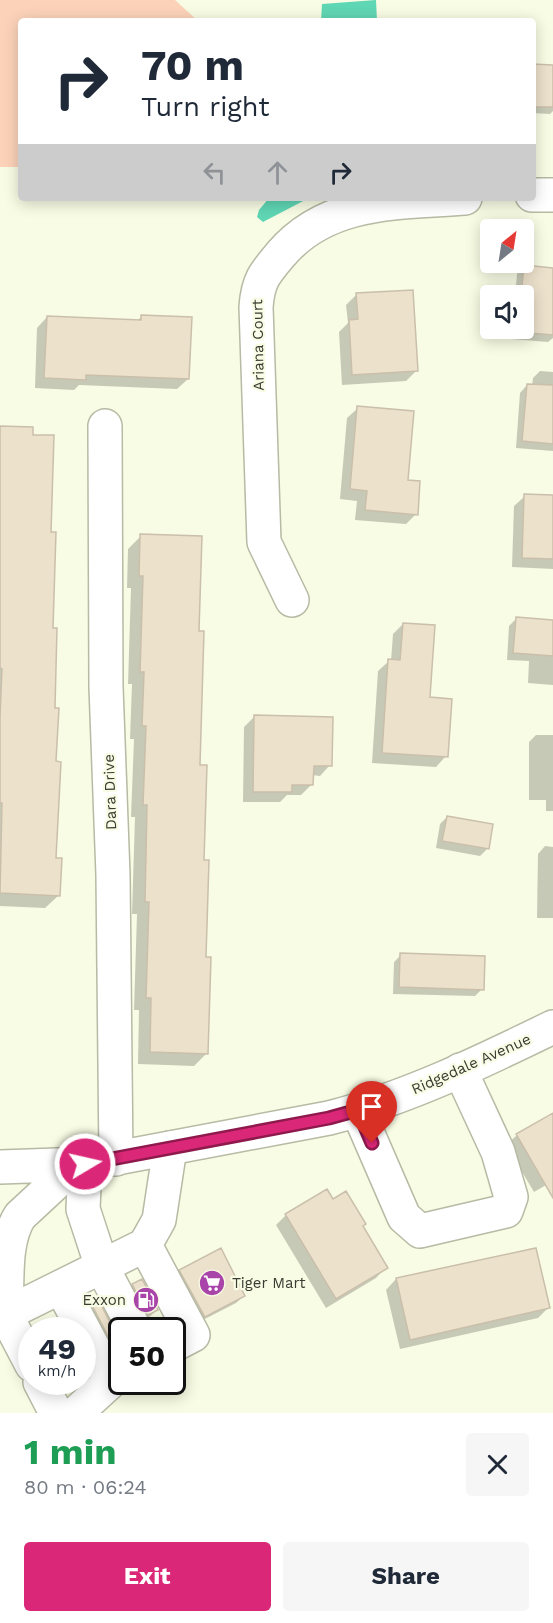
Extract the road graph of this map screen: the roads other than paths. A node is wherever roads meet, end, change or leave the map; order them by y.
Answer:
1 (536, 195) edge
2 (553, 195) edge
3 (425, 201) edge
4 (105, 426) dead end
5 (292, 600) dead end
6 (553, 1027) edge
7 (460, 1070) junction
8 (358, 1110) junction
9 (170, 1148) junction
10 (92, 1162) junction
11 (0, 1167) edge
12 (145, 1245) junction
13 (102, 1267) junction
14 (61, 1287) junction
15 (3, 1309) edge
16 (128, 1317) edge
17 (183, 1317) edge
18 (186, 1322) edge
19 (18, 1338) edge
20 (186, 1339) edge
21 (108, 1365) edge
22 (108, 1385) edge
23 (47, 1395) edge
24 (56, 1413) edge
25 (76, 1413) edge

1 - 2 street
3 - 5 street, Ariana Court
4 - 10 street, Dara Drive
6 - 7 street, Ridgedale Avenue
7 - 8 street, Ridgedale Avenue
7 - 8 street
8 - 9 street, Ridgedale Avenue
9 - 10 street, Ridgedale Avenue
9 - 12 street
10 - 11 street, Ridgedale Avenue
10 - 13 street, Dara Drive
10 - 15 street
12 - 13 street
12 - 17 street
13 - 14 street
13 - 16 street, Dara Drive
14 - 15 street
14 - 21 street
15 - 19 street
18 - 20 street
22 - 25 street
23 - 24 street

